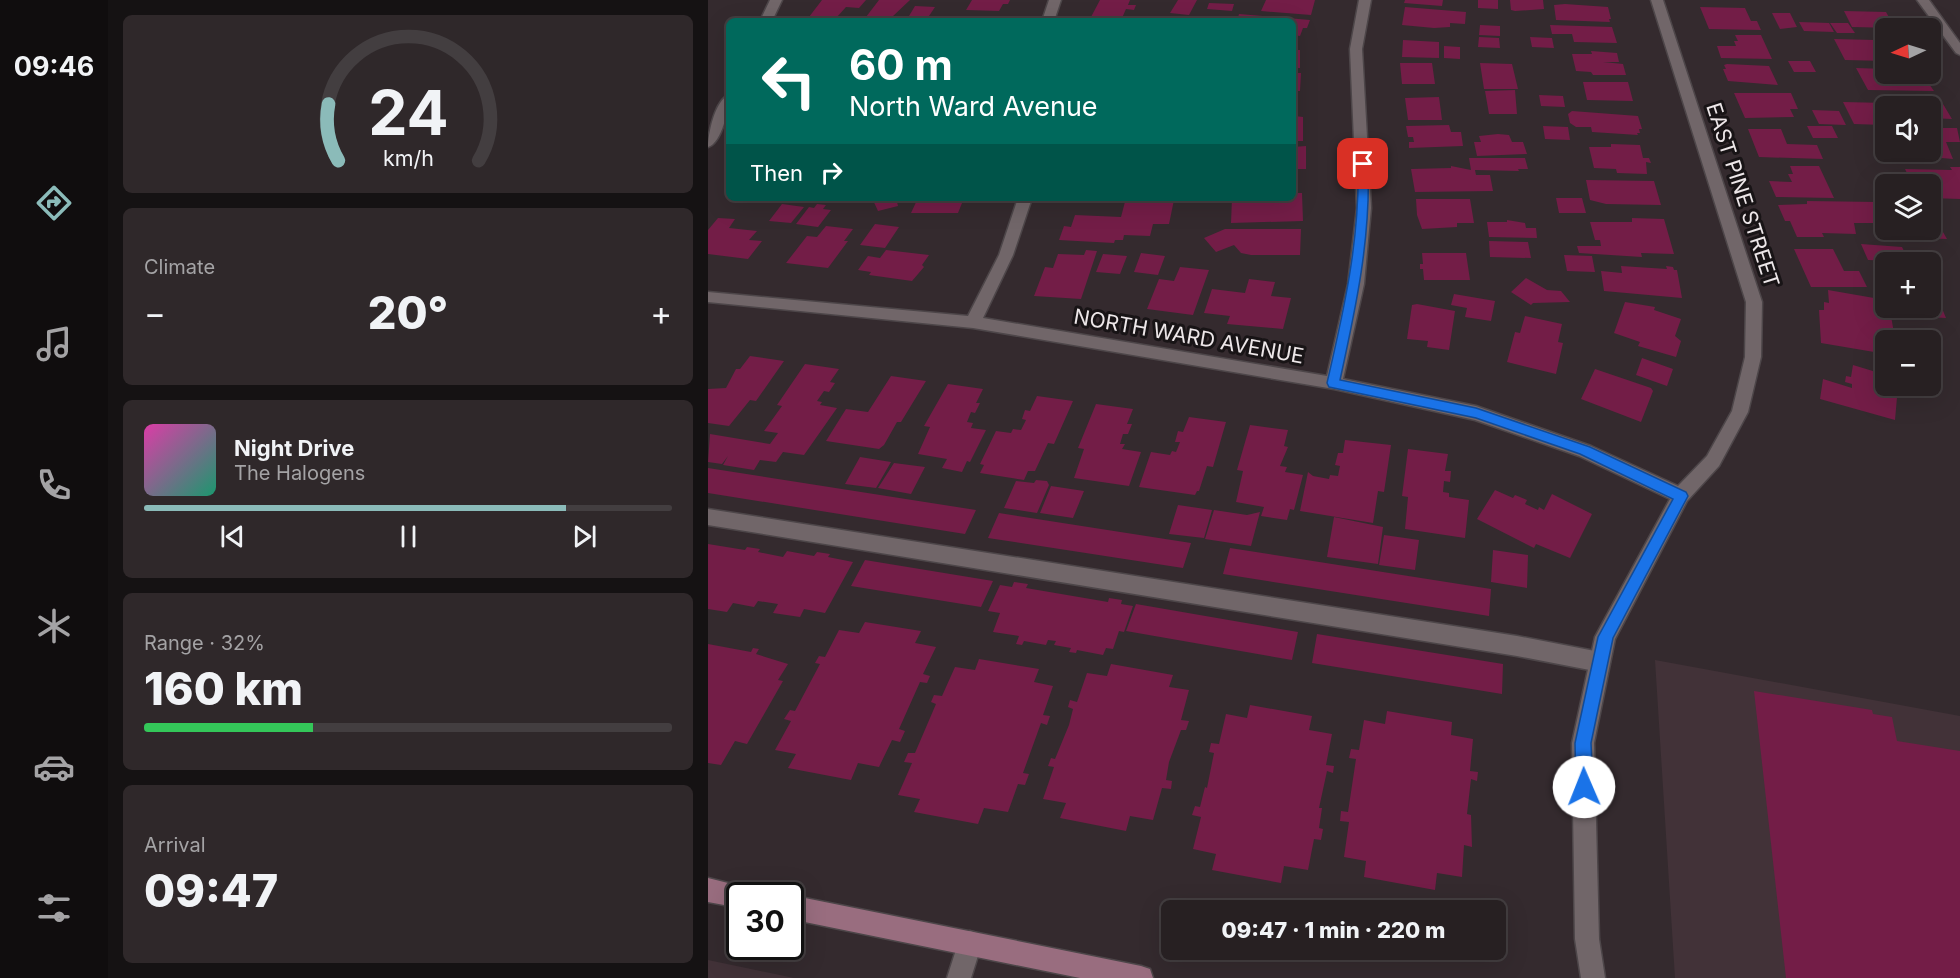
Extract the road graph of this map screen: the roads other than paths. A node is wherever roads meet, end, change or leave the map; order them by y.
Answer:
1 (776, 0) edge
2 (1055, 0) edge
3 (1365, 0) edge
4 (1657, 0) edge
5 (1923, 0) edge
6 (767, 18) edge
7 (1049, 18) edge
8 (1960, 51) edge
9 (726, 105) edge
10 (708, 143) edge
11 (1024, 201) edge
12 (708, 297) edge
13 (973, 322) junction
14 (1334, 383) junction
15 (1682, 496) junction
16 (708, 517) edge
17 (1600, 662) junction
18 (708, 890) edge
19 (726, 893) edge
20 (804, 910) edge
21 (970, 943) junction
22 (959, 978) edge
23 (1141, 978) edge
24 (1593, 978) edge

1 - 6 street
2 - 7 street
3 - 14 street
4 - 15 street, EAST PINE STREET
5 - 8 street
9 - 10 street
11 - 13 street
12 - 13 street, NORTH WARD AVENUE
13 - 14 street, NORTH WARD AVENUE
14 - 15 street, NORTH WARD AVENUE
15 - 17 street, EAST PINE STREET
16 - 17 street
17 - 24 street, EAST PINE STREET
18 - 19 street
20 - 21 street
21 - 22 street
21 - 23 street

